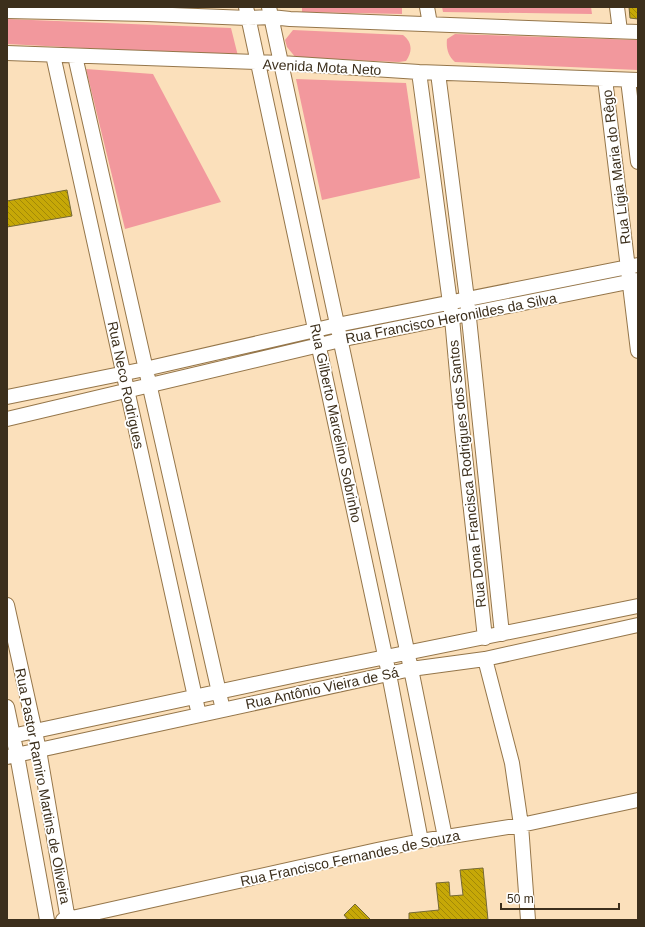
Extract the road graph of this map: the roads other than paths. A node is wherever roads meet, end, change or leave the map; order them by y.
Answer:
1 (427, 7) edge
2 (617, 7) edge
3 (14, 10) edge
4 (147, 10) edge
5 (247, 12) edge
6 (270, 12) edge
7 (430, 24) junction
8 (620, 31) junction
9 (638, 32) edge
10 (7, 53) edge
11 (54, 55) junction
12 (75, 56) junction
13 (258, 63) junction
14 (281, 63) junction
15 (419, 72) junction
16 (438, 73) junction
17 (605, 79) junction
18 (633, 80) edge
19 (638, 162) edge
20 (633, 266) edge
21 (634, 281) edge
22 (467, 299) junction
23 (450, 302) junction
24 (468, 314) junction
25 (452, 318) junction
26 (337, 325) junction
27 (315, 330) junction
28 (340, 340) junction
29 (319, 345) junction
30 (638, 351) edge
31 (145, 369) junction
32 (123, 373) junction
33 (149, 386) junction
34 (128, 391) junction
35 (7, 397) edge
36 (7, 419) edge
37 (480, 424) junction
38 (462, 428) junction
39 (189, 561) junction
40 (166, 566) junction
41 (7, 605) edge
42 (638, 606) edge
43 (638, 625) edge
44 (502, 634) junction
45 (485, 638) junction
46 (408, 653) junction
47 (386, 657) junction
48 (485, 658) junction
49 (411, 669) junction
50 (389, 674) junction
51 (218, 692) junction
52 (194, 697) junction
53 (7, 707) edge
54 (223, 710) junction
55 (199, 715) junction
56 (34, 731) junction
57 (10, 736) edge
58 (39, 750) junction
59 (12, 756) edge
60 (638, 800) edge
61 (521, 825) junction
62 (445, 837) junction
63 (421, 841) junction
64 (47, 920) edge
65 (67, 920) edge
66 (528, 920) edge

1 - 7 street
2 - 8 street
3 - 4 street
4 - 5 street
5 - 6 street
5 - 13 street, Rua Gilberto Marcelino Sobrinho
6 - 7 street
6 - 14 street, Rua Gilberto Marcelino Sobrinho
7 - 8 street
8 - 9 street
10 - 11 street, Avenida Mota Neto
11 - 12 street, Avenida Mota Neto
11 - 32 street, Rua Neco Rodrigues
12 - 13 street, Avenida Mota Neto
12 - 31 street, Rua Neco Rodrigues
13 - 14 street, Avenida Mota Neto
13 - 27 street, Rua Gilberto Marcelino Sobrinho
14 - 15 street, Avenida Mota Neto
14 - 26 street, Rua Gilberto Marcelino Sobrinho
15 - 16 street, Avenida Mota Neto
15 - 23 street, Rua Dona Francisca Rodrigues dos Santos
16 - 17 street, Avenida Mota Neto
16 - 22 street, Rua Dona Francisca Rodrigues dos Santos
17 - 18 street, Avenida Mota Neto
17 - 20 street, Rua Lígia Maria do Rêgo
18 - 19 street, Rua Lígia Maria do Rêgo
20 - 21 street, Rua Lígia Maria do Rêgo
20 - 22 street, Rua Francisco Heronildes da Silva
21 - 24 street, Rua Francisco Heronildes da Silva
21 - 30 street, Rua Lígia Maria do Rêgo
22 - 23 street, Rua Francisco Heronildes da Silva
22 - 24 street, Rua Dona Francisca Rodrigues dos Santos
23 - 25 street, Rua Dona Francisca Rodrigues dos Santos
23 - 26 street, Rua Francisco Heronildes da Silva
24 - 25 street, Rua Francisco Heronildes da Silva
24 - 37 street, Rua Dona Francisca Rodrigues dos Santos
25 - 28 street, Rua Francisco Heronildes da Silva
25 - 38 street, Rua Dona Francisca Rodrigues dos Santos
26 - 27 street, Rua Francisco Heronildes da Silva
26 - 28 street, Rua Gilberto Marcelino Sobrinho
27 - 29 street, Rua Gilberto Marcelino Sobrinho
27 - 31 street, Rua Francisco Heronildes da Silva
28 - 29 street, Rua Francisco Heronildes da Silva
28 - 46 street, Rua Gilberto Marcelino Sobrinho
29 - 33 street, Rua Francisco Heronildes da Silva
29 - 47 street, Rua Gilberto Marcelino Sobrinho
31 - 32 street, Rua Francisco Heronildes da Silva
31 - 33 street, Rua Neco Rodrigues
32 - 34 street, Rua Neco Rodrigues
32 - 35 street, Rua Francisco Heronildes da Silva
33 - 34 street, Rua Francisco Heronildes da Silva
33 - 39 street, Rua Neco Rodrigues
34 - 36 street, Rua Francisco Heronildes da Silva
34 - 40 street, Rua Neco Rodrigues
37 - 38 street
37 - 44 street, Rua Dona Francisca Rodrigues dos Santos
38 - 45 street, Rua Dona Francisca Rodrigues dos Santos
39 - 40 street
39 - 51 street, Rua Neco Rodrigues
40 - 52 street, Rua Neco Rodrigues
41 - 56 street, Rua Pastor Ramiro Martins de Oliveira
42 - 44 street, Rua Antônio Vieira de Sá
43 - 48 street, Rua Antônio Vieira de Sá
44 - 45 street, Rua Antônio Vieira de Sá
45 - 46 street, Rua Antônio Vieira de Sá
46 - 47 street, Rua Antônio Vieira de Sá
46 - 49 street, Rua Gilberto Marcelino Sobrinho
47 - 50 street, Rua Gilberto Marcelino Sobrinho
47 - 51 street, Rua Antônio Vieira de Sá
48 - 49 street, Rua Antônio Vieira de Sá
48 - 61 street
49 - 50 street, Rua Antônio Vieira de Sá
49 - 62 street, Rua Gilberto Marcelino Sobrinho
50 - 54 street, Rua Antônio Vieira de Sá
50 - 63 street, Rua Gilberto Marcelino Sobrinho
51 - 52 street, Rua Antônio Vieira de Sá
51 - 54 street, Rua Neco Rodrigues
52 - 55 street, Rua Neco Rodrigues
52 - 56 street, Rua Antônio Vieira de Sá
53 - 57 street, Rua Pastor Ramiro Martins de Oliveira
54 - 55 street, Rua Antônio Vieira de Sá
55 - 58 street, Rua Antônio Vieira de Sá
56 - 57 street, Rua Antônio Vieira de Sá
56 - 58 street, Rua Pastor Ramiro Martins de Oliveira
57 - 59 street, Rua Pastor Ramiro Martins de Oliveira
58 - 59 street, Rua Antônio Vieira de Sá
58 - 65 street, Rua Pastor Ramiro Martins de Oliveira
59 - 64 street, Rua Pastor Ramiro Martins de Oliveira
60 - 61 street, Rua Francisco Fernandes de Souza
61 - 62 street, Rua Francisco Fernandes de Souza
61 - 66 street
62 - 63 street, Rua Francisco Fernandes de Souza
63 - 65 street, Rua Francisco Fernandes de Souza

